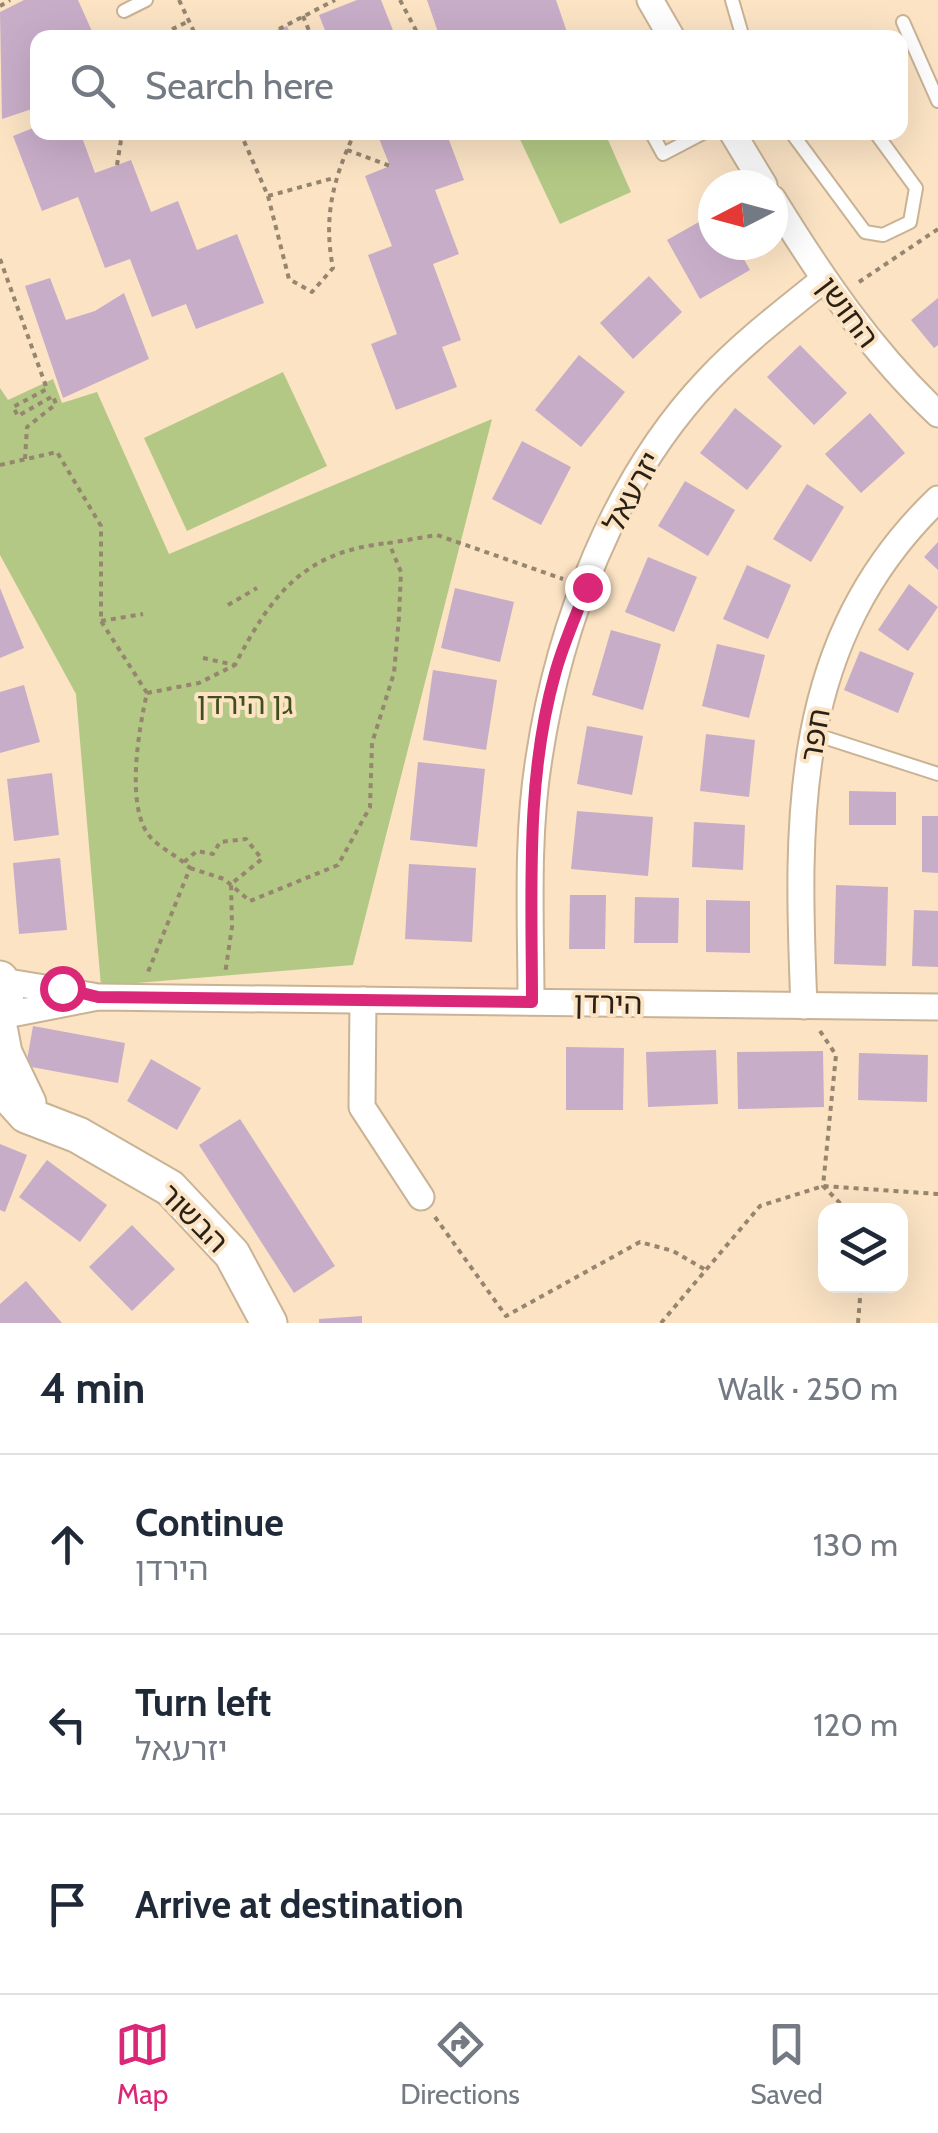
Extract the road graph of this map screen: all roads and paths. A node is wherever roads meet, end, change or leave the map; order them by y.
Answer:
1 (10, 0) edge
2 (146, 0) edge
3 (179, 0) edge
4 (336, 0) edge
5 (400, 0) edge
6 (650, 0) edge
7 (732, 0) edge
8 (0, 6) edge
9 (124, 11) dead end
10 (303, 16) junction
11 (189, 21) junction
12 (903, 22) dead end
13 (280, 29) dead end
14 (170, 30) edge
15 (193, 30) edge
16 (309, 30) edge
17 (416, 30) edge
18 (667, 30) edge
19 (741, 30) edge
20 (907, 30) edge
21 (908, 33) edge
22 (938, 101) edge
23 (121, 140) edge
24 (244, 140) edge
25 (351, 140) edge
26 (654, 140) edge
27 (689, 140) edge
28 (737, 140) edge
29 (797, 140) edge
30 (880, 140) edge
31 (346, 150) junction
32 (117, 165) dead end
33 (390, 166) dead end
34 (755, 170) edge
35 (334, 178) junction
36 (268, 196) junction
37 (788, 223) edge
38 (938, 229) edge
39 (0, 259) edge
40 (830, 289) junction
41 (43, 344) dead end
42 (34, 346) junction
43 (60, 390) dead end
44 (53, 396) junction
45 (938, 414) edge
46 (25, 460) junction
47 (0, 465) edge
48 (938, 498) edge
49 (390, 543) junction
50 (587, 587) junction
51 (257, 588) dead end
52 (228, 604) dead end
53 (143, 614) dead end
54 (101, 621) junction
55 (203, 658) dead end
56 (235, 666) junction
57 (147, 693) junction
58 (814, 734) junction
59 (938, 774) edge
60 (184, 862) junction
61 (190, 868) junction
62 (231, 884) junction
63 (225, 963) dead end
64 (138, 998) junction
65 (1, 999) edge
66 (363, 1000) junction
67 (532, 1002) junction
68 (804, 1006) junction
69 (938, 1008) edge
70 (0, 1032) edge
71 (0, 1086) edge
72 (36, 1117) junction
73 (823, 1186) junction
74 (938, 1194) edge
75 (421, 1197) joint
76 (840, 1203) edge
77 (706, 1270) junction
78 (860, 1293) edge
79 (269, 1323) edge
80 (660, 1323) edge
81 (858, 1323) edge

1 - 8 path
2 - 9 lane
3 - 11 path
4 - 10 path
5 - 17 path
6 - 18 street
7 - 19 lane
10 - 13 path
10 - 16 path
11 - 14 path
11 - 15 path
12 - 20 lane
21 - 22 lane
23 - 32 path
24 - 36 path
25 - 31 path
26 - 27 lane
28 - 34 street
29 - 30 lane
31 - 33 path
31 - 35 path
35 - 36 path
35 - 36 path
37 - 40 street, החושן
38 - 40 path
39 - 42 path
40 - 45 street, החושן
40 - 50 street, יזרעאל
41 - 42 path
42 - 44 path
43 - 44 path
44 - 46 path
46 - 47 path
46 - 54 path
48 - 58 street, חפר
49 - 50 path
49 - 56 path
49 - 62 path
50 - 67 street, יזרעאל
51 - 52 path
53 - 54 path
54 - 57 path
55 - 56 path
56 - 57 path
57 - 60 path
58 - 59 lane
58 - 68 street, חפר
60 - 61 path
60 - 62 path
61 - 62 path
61 - 64 path
62 - 63 path
64 - 65 street, הירדן
64 - 66 street, הירדן
66 - 67 street, הירדן
66 - 75 street
67 - 68 street, הירדן
68 - 69 street, הירדן
68 - 73 path
70 - 72 street
71 - 72 street, הבשור
72 - 79 street, הבשור
73 - 74 path
73 - 76 path
73 - 77 path
75 - 77 path
77 - 80 path
78 - 81 path

